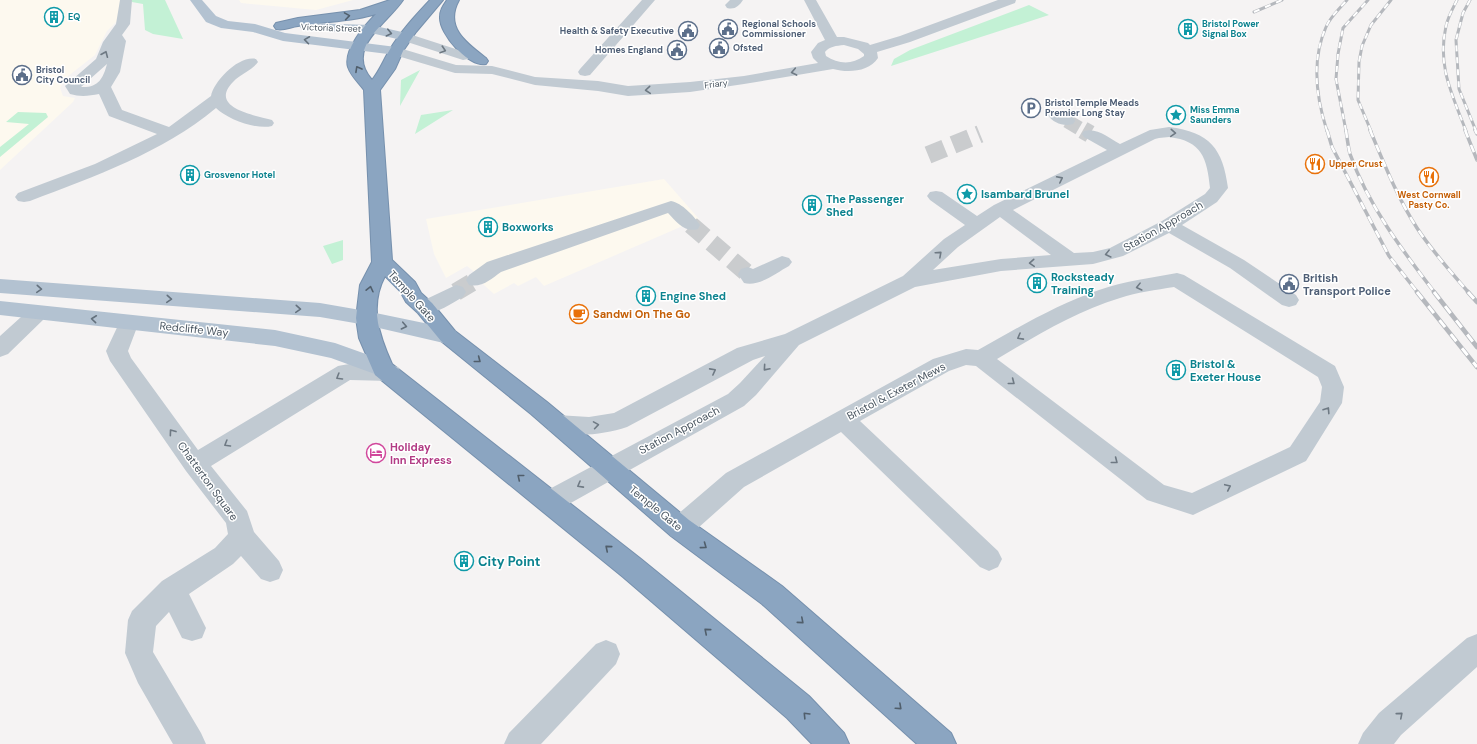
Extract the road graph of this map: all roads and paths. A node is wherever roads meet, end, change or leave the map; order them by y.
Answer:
1 (126, 0) edge
2 (196, 0) edge
3 (437, 0) edge
4 (453, 0) edge
5 (649, 0) edge
6 (810, 0) edge
7 (1010, 0) edge
8 (395, 2) edge
9 (281, 26) junction
10 (255, 28) junction
11 (371, 29) junction
12 (115, 36) junction
13 (406, 37) junction
14 (833, 42) junction
15 (360, 46) junction
16 (869, 50) junction
17 (396, 51) junction
18 (818, 52) junction
19 (251, 62) dead end
20 (832, 65) junction
21 (486, 66) junction
22 (585, 72) dead end
23 (598, 86) junction
24 (104, 87) junction
25 (372, 90) junction
26 (218, 98) junction
27 (266, 123) dead end
28 (170, 133) junction
29 (1090, 134) tunnel mouth
30 (1119, 150) junction
31 (936, 196) dead end
32 (24, 197) dead end
33 (1000, 209) junction
34 (691, 225) tunnel mouth
35 (978, 225) junction
36 (1169, 225) junction
37 (1070, 260) junction
38 (382, 262) junction
39 (782, 262) dead end
40 (748, 274) dead end
41 (476, 280) tunnel mouth
42 (910, 280) junction
43 (0, 286) edge
44 (456, 292) tunnel mouth
45 (1289, 300) dead end
46 (0, 308) edge
47 (425, 308) junction
48 (38, 312) junction
49 (366, 318) junction
50 (129, 322) junction
51 (448, 336) junction
52 (792, 339) junction
53 (0, 349) edge
54 (981, 358) junction
55 (387, 371) junction
56 (843, 420) junction
57 (557, 424) junction
58 (195, 464) junction
59 (608, 469) junction
60 (551, 501) junction
61 (680, 528) junction
62 (242, 537) junction
63 (988, 559) dead end
64 (270, 570) dead end
65 (172, 590) junction
66 (192, 628) dead end
67 (1477, 648) edge
68 (606, 654) dead end
69 (190, 744) edge
70 (520, 744) edge
71 (833, 744) edge
72 (940, 744) edge
73 (1374, 744) edge

1 - 12 street
2 - 10 main road, Victoria Street
3 - 13 highway
4 - 21 highway
5 - 22 street
6 - 14 street
7 - 16 street
9 -> 8 highway
8 - 11 highway
9 - 10 main road, Victoria Street
9 - 11 main road, Victoria Street
15 -> 10 main road, Victoria Street
11 -> 13 main road, Victoria Street
11 - 15 highway
12 - 24 street
24 -> 12 street
13 - 17 highway
13 -> 21 street, Friary
14 - 16 street
14 - 18 street, Friary
15 - 17 main road, Victoria Street
25 -> 15 highway
16 - 20 street, Friary
17 - 21 street, Friary
17 - 25 highway
18 - 20 street
18 - 23 street, Friary
19 - 26 street
20 -> 23 street, Friary
21 - 23 street, Friary
24 - 28 street
25 - 38 highway, Temple Gate
26 - 27 street
26 - 28 street
28 - 32 street
29 - 30 street
33 -> 30 street, Station Approach
30 -> 36 street, Station Approach
31 - 35 street
33 - 35 street, Station Approach
33 - 37 street
34 - 41 street
42 -> 35 street, Station Approach
36 -> 37 street, Station Approach
36 - 45 street
37 -> 42 street, Station Approach
38 - 47 highway, Temple Gate
49 -> 38 highway, Temple Gate
39 - 40 street
42 - 52 street, Station Approach
43 -> 49 main road
44 - 47 street
46 - 48 main road, Redcliffe Way
47 - 51 highway, Temple Gate
50 -> 48 main road, Redcliffe Way
48 - 53 street
49 -> 51 main road
49 - 55 highway, Temple Gate
50 - 55 main road, Redcliffe Way
58 -> 50 street, Chatterton Square
51 -> 57 highway, Temple Gate
57 -> 52 street, Station Approach
52 -> 59 street, Station Approach
54 -> 54 street, Bristol & Exeter Mews
54 - 56 street, Bristol & Exeter Mews
55 -> 58 street
60 -> 55 highway
56 - 61 street, Bristol & Exeter Mews
56 - 63 street
57 - 59 highway, Temple Gate
58 - 62 street, Chatterton Square
59 -> 60 street, Station Approach
59 - 61 highway, Temple Gate
71 -> 60 highway
61 -> 72 highway, Temple Gate
62 - 64 street
62 - 65 street
65 - 66 street
65 - 69 street
73 -> 67 street
68 - 70 street

